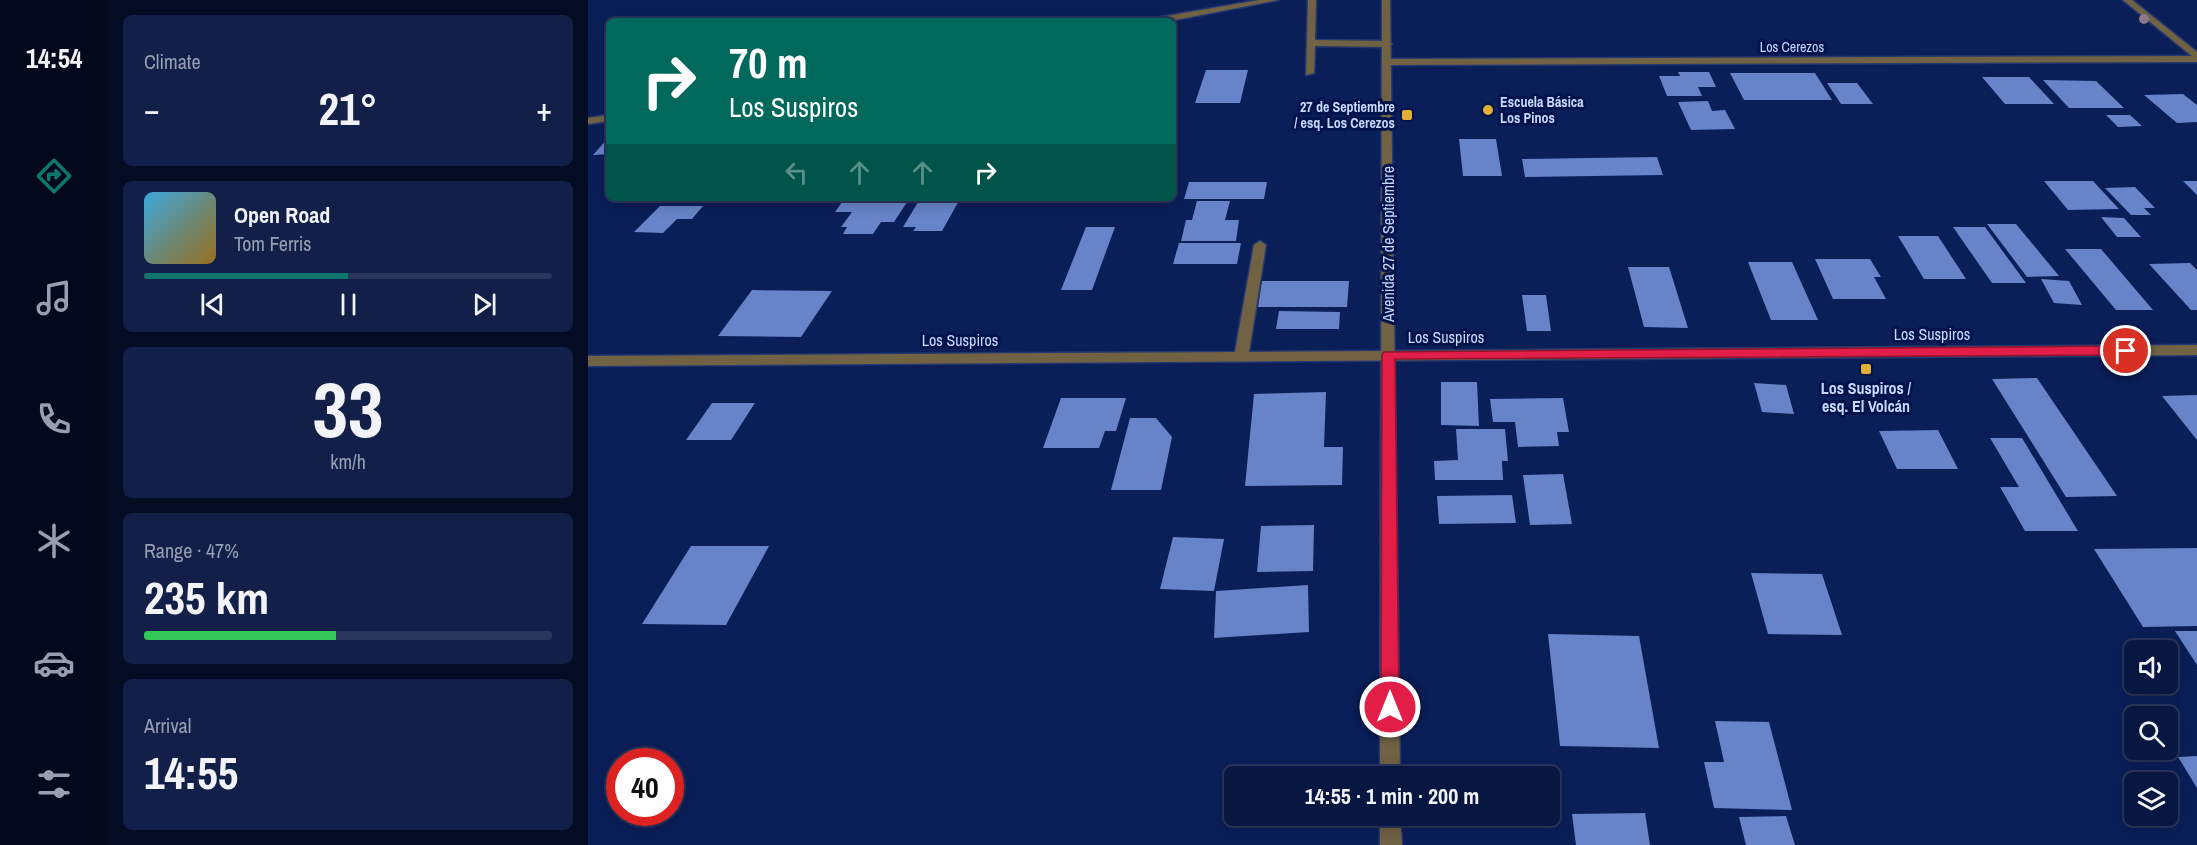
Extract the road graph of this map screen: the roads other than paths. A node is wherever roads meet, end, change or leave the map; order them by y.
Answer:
1 (1274, 0) edge
2 (1312, 0) edge
3 (1386, 0) edge
4 (2127, 0) edge
5 (1172, 18) edge
6 (1310, 43) junction
7 (1387, 44) junction
8 (2197, 58) edge
9 (1387, 62) junction
10 (1309, 73) dead end
11 (606, 119) edge
12 (588, 122) edge
13 (1260, 245) dead end
14 (2197, 350) edge
15 (1389, 355) junction
16 (1241, 356) junction
17 (588, 361) edge
18 (1390, 766) edge
19 (1390, 826) edge
20 (1390, 845) edge

1 - 5 street
2 - 6 street
3 - 7 street, Avenida 27 de Septiembre
4 - 8 street
6 - 7 street
6 - 10 street
7 - 9 street, Avenida 27 de Septiembre
8 - 9 street, Los Cerezos
9 - 15 street, Avenida 27 de Septiembre
11 - 12 street
13 - 16 street
14 - 15 street, Los Suspiros
15 - 16 street, Los Suspiros
15 - 18 street, Avenida 27 de Septiembre
16 - 17 street, Los Suspiros
19 - 20 street

